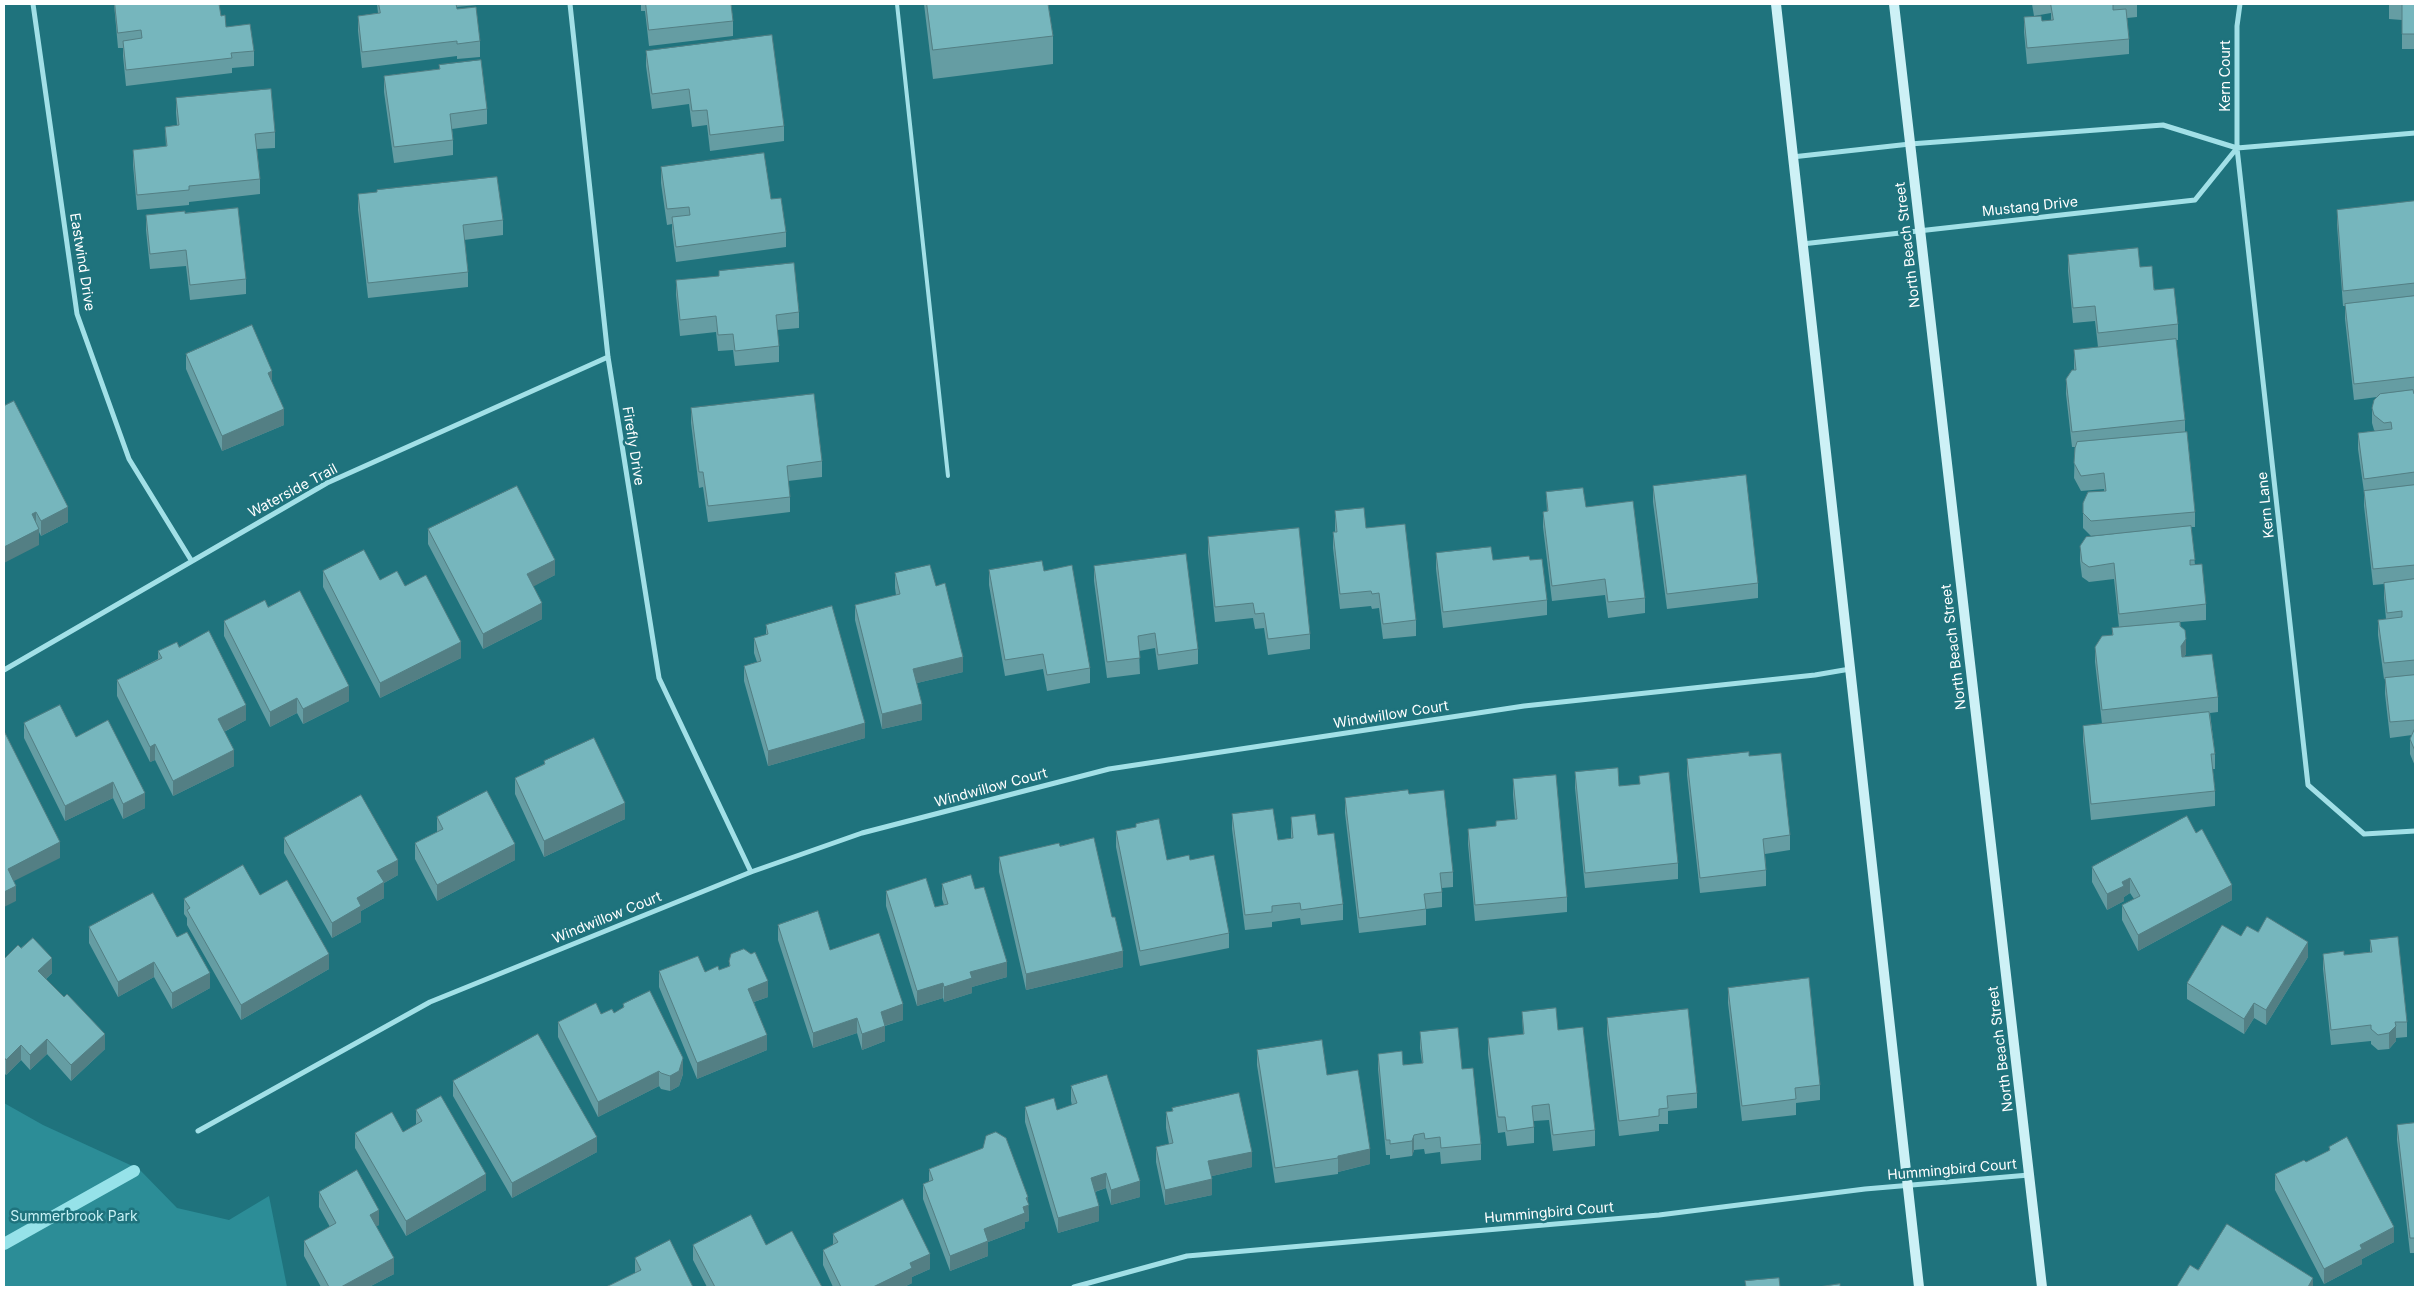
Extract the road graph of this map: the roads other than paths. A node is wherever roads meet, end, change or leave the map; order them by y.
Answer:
1 (33, 4) edge
2 (570, 4) edge
3 (897, 4) edge
4 (1776, 4) edge
5 (1894, 4) edge
6 (2240, 4) edge
7 (2415, 133) edge
8 (1910, 144) junction
9 (2238, 148) junction
10 (1792, 157) junction
11 (1920, 231) junction
12 (1802, 244) junction
13 (608, 357) junction
14 (948, 476) dead end
15 (191, 560) junction
16 (1850, 669) junction
17 (4, 670) edge
18 (2415, 831) edge
19 (751, 872) junction
20 (198, 1131) dead end
21 (2029, 1175) junction
22 (1908, 1185) junction
23 (1074, 1287) edge
24 (1919, 1287) edge
25 (2042, 1287) edge

1 - 15 street, Eastwind Drive
2 - 13 street, Firefly Drive
3 - 14 lane
4 - 10 main road
5 - 8 main road, North Beach Street
6 - 9 street, Kern Court
7 - 9 street
8 - 9 street
8 - 10 street
8 - 11 main road, North Beach Street
9 - 11 street, Mustang Drive
9 - 18 street, Kern Lane
10 - 12 main road
11 - 12 street, Mustang Drive
11 - 21 main road, North Beach Street
12 - 16 main road
13 - 15 street, Waterside Trail
13 - 19 street, Firefly Drive
15 - 17 street, Waterside Trail
16 - 19 street, Windwillow Court
16 - 22 main road
19 - 20 street, Windwillow Court
21 - 22 street, Hummingbird Court
21 - 25 main road, North Beach Street
22 - 23 street, Hummingbird Court
22 - 24 main road

